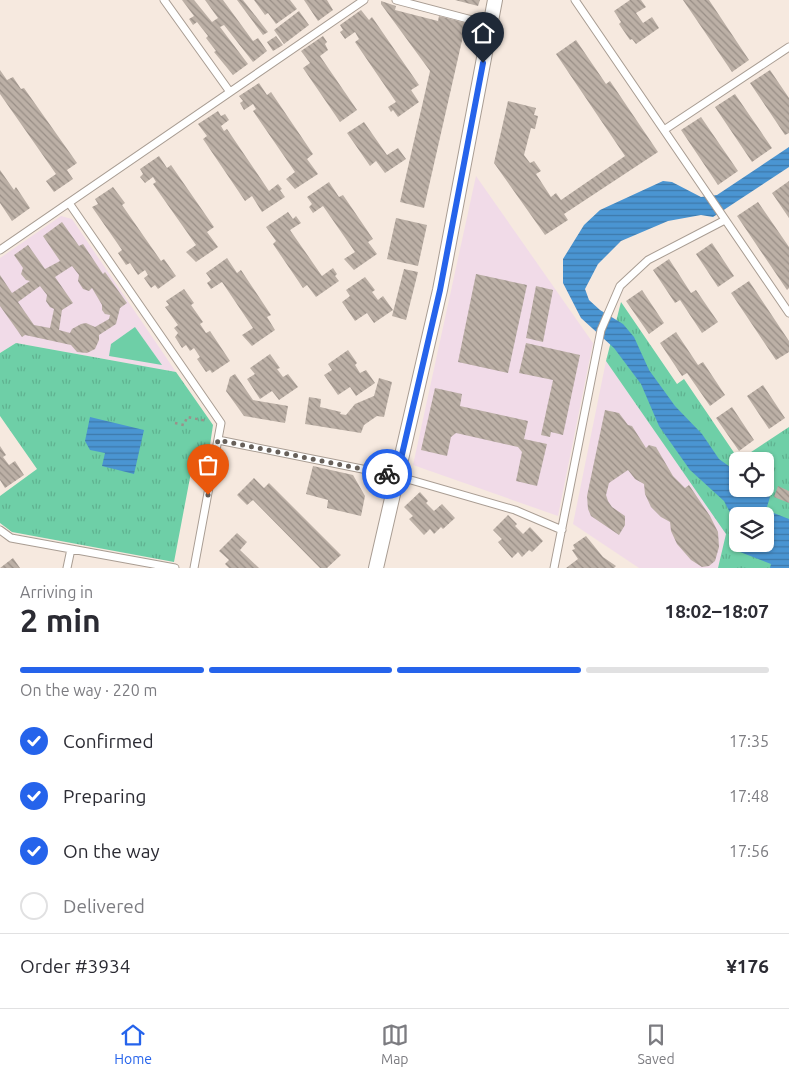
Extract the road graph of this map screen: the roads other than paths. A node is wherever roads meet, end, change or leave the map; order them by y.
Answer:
1 (164, 0) edge
2 (364, 0) edge
3 (396, 0) edge
4 (495, 0) edge
5 (575, 0) edge
6 (491, 25) junction
7 (789, 47) edge
8 (230, 92) junction
9 (664, 130) junction
10 (69, 203) junction
11 (725, 220) junction
12 (0, 250) edge
13 (789, 313) edge
14 (218, 440) junction
15 (397, 476) junction
16 (0, 530) edge
17 (562, 530) junction
18 (71, 549) junction
19 (67, 568) edge
20 (175, 568) edge
21 (194, 568) edge
22 (376, 568) edge
23 (554, 568) edge

1 - 8 lane
2 - 8 lane
3 - 6 lane
4 - 6 street
5 - 9 lane
6 - 15 street
7 - 9 lane
8 - 10 lane
9 - 11 lane
10 - 12 lane
10 - 14 lane
11 - 13 lane
11 - 17 lane
14 - 15 lane
14 - 21 lane
15 - 17 lane
15 - 22 street
16 - 18 lane
17 - 23 lane
18 - 19 lane
18 - 20 lane

